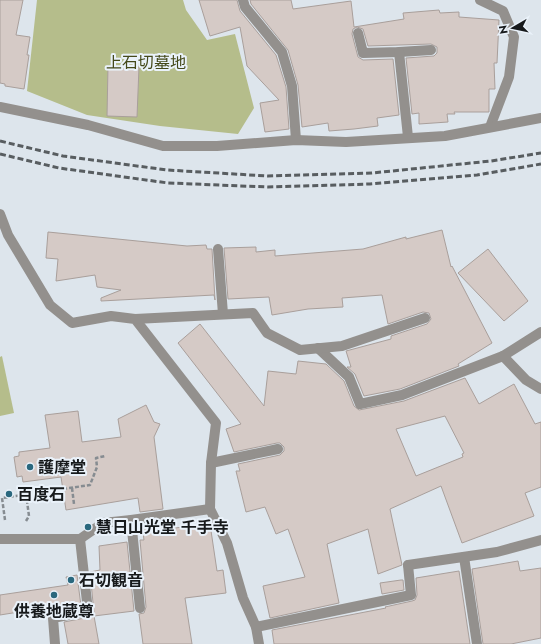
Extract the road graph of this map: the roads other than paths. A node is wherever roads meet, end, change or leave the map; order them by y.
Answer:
1 (243, 0) edge
2 (480, 0) edge
3 (358, 33) dead end
4 (431, 50) dead end
5 (399, 52) junction
6 (0, 107) edge
7 (541, 118) edge
8 (490, 127) junction
9 (408, 137) junction
10 (296, 140) junction
11 (0, 214) edge
12 (218, 249) dead end
13 (223, 314) junction
14 (425, 318) dead end
15 (135, 319) junction
16 (541, 332) edge
17 (318, 348) junction
18 (503, 356) junction
19 (541, 389) edge
20 (278, 449) dead end
21 (211, 463) junction
22 (210, 509) junction
23 (131, 520) junction
24 (0, 539) edge
25 (80, 539) junction
26 (541, 540) edge
27 (464, 557) junction
28 (140, 608) dead end
29 (256, 627) junction
30 (55, 644) edge
31 (259, 644) edge
32 (477, 644) edge

1 - 10 street
2 - 8 street
3 - 5 street
4 - 5 street
5 - 9 street
6 - 10 street
7 - 8 street
8 - 9 street
9 - 10 street
11 - 15 street
12 - 13 street
13 - 15 street
13 - 17 street
14 - 17 street
15 - 21 street
16 - 18 street
17 - 18 street
18 - 19 street
20 - 21 street
21 - 22 street
22 - 23 street
22 - 29 street
23 - 25 street
23 - 28 street
24 - 25 street
25 - 30 street
26 - 27 street
27 - 29 street
27 - 32 street
29 - 31 street

